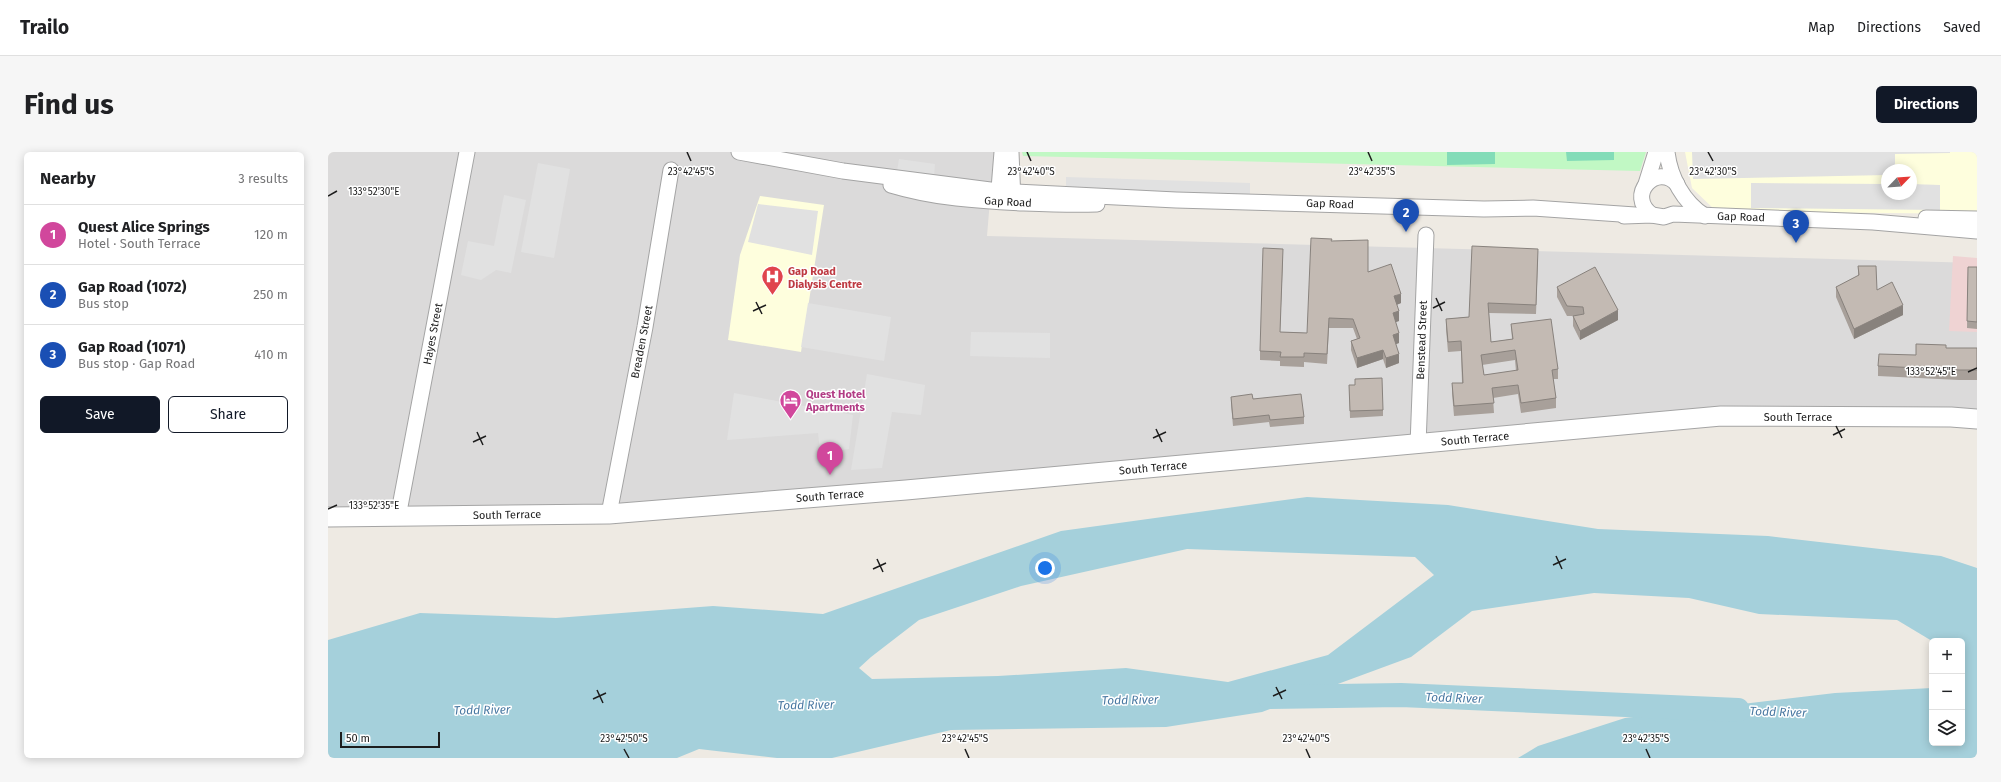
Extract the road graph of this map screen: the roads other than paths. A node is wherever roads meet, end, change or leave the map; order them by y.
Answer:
1 (467, 152) edge
2 (739, 152) edge
3 (1002, 152) edge
4 (1012, 152) edge
5 (1656, 152) edge
6 (1667, 152) edge
7 (671, 170) dead end
8 (1679, 188) junction
9 (1644, 189) junction
10 (1006, 197) junction
11 (1484, 208) junction
12 (1604, 212) junction
13 (1673, 214) junction
14 (1635, 215) junction
15 (1652, 215) junction
16 (1705, 216) junction
17 (1977, 219) edge
18 (1873, 222) junction
19 (1977, 231) edge
20 (1426, 235) dead end
21 (1977, 419) edge
22 (1418, 445) junction
23 (608, 514) junction
24 (398, 516) junction
25 (328, 517) edge

1 - 24 street, Hayes Street
2 - 10 street, Gap Road
3 - 10 street
4 - 10 street
5 - 9 street
6 - 8 street
7 - 23 street, Breaden Street
8 - 9 street
8 - 13 street
8 - 16 street
9 - 12 street
9 - 15 street
10 - 11 street, Gap Road
11 - 12 street, Gap Road
11 - 14 street, Gap Road
12 - 14 street, Gap Road
13 - 15 street, Gap Road
13 - 16 street, Gap Road
14 - 15 street, Gap Road
16 - 18 street, Gap Road
17 - 18 street, Gap Road
18 - 19 street, Gap Road
20 - 22 street, Benstead Street
21 - 22 street, South Terrace
22 - 23 street, South Terrace
23 - 24 street, South Terrace
24 - 25 street, South Terrace

